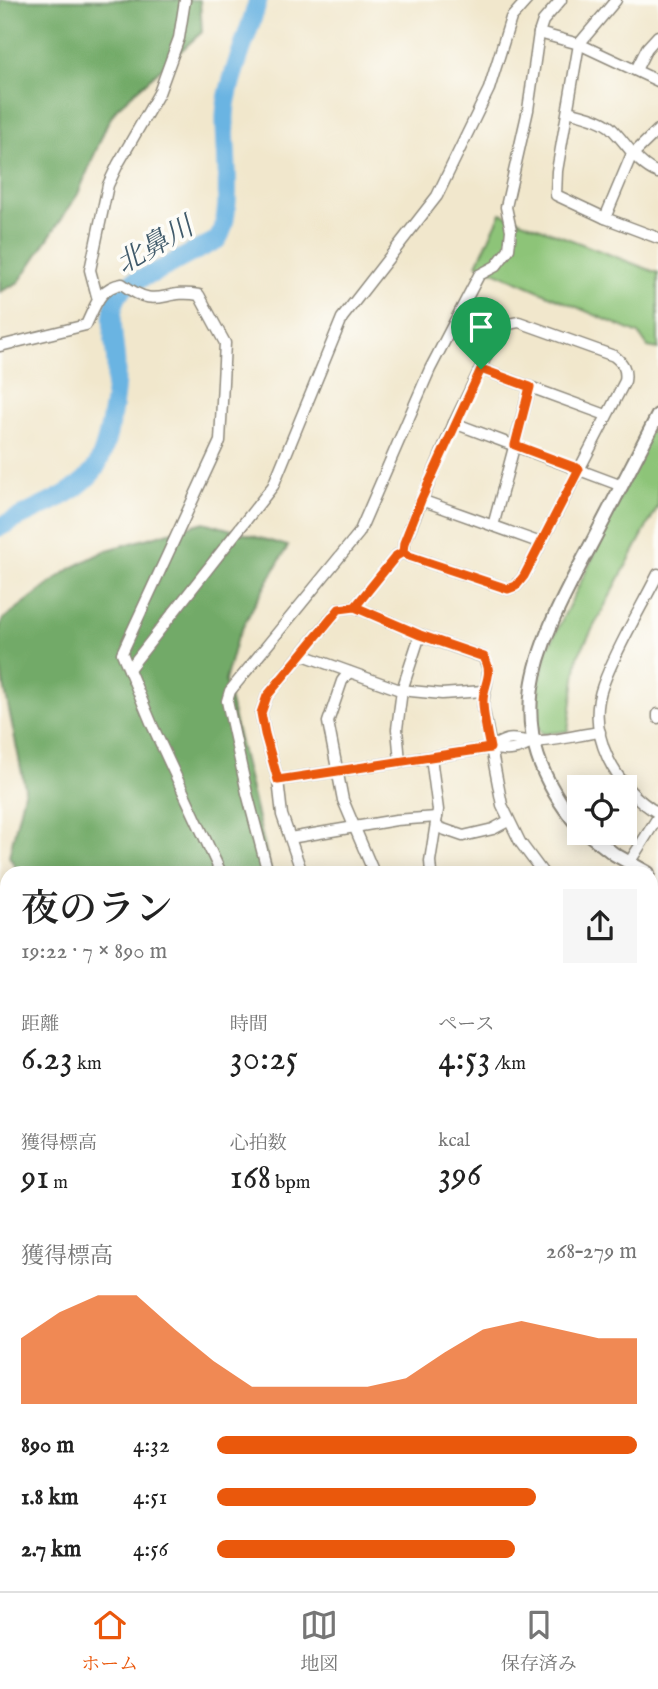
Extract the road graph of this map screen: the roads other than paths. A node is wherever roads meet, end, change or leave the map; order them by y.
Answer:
1 (185, 0) edge
2 (527, 0) edge
3 (561, 0) edge
4 (616, 0) edge
5 (539, 33) junction
6 (658, 36) edge
7 (579, 44) junction
8 (636, 70) junction
9 (658, 81) edge
10 (568, 111) junction
11 (658, 130) edge
12 (634, 153) junction
13 (658, 173) edge
14 (605, 218) junction
15 (658, 238) edge
16 (97, 300) junction
17 (0, 346) edge
18 (481, 369) junction
19 (530, 387) junction
20 (606, 415) junction
21 (658, 415) edge
22 (454, 423) junction
23 (515, 445) junction
24 (579, 469) junction
25 (622, 486) junction
26 (421, 500) junction
27 (494, 526) junction
28 (541, 543) junction
29 (403, 552) junction
30 (658, 574) edge
31 (355, 607) junction
32 (420, 635) junction
33 (303, 656) junction
34 (129, 669) junction
35 (349, 672) junction
36 (402, 690) junction
37 (483, 691) junction
38 (600, 732) junction
39 (533, 742) junction
40 (490, 748) junction
41 (431, 757) junction
42 (400, 761) junction
43 (338, 771) junction
44 (278, 780) junction
45 (567, 812) edge
46 (658, 815) edge
47 (508, 821) junction
48 (437, 822) junction
49 (356, 828) junction
50 (290, 838) junction
51 (604, 845) edge
52 (218, 866) edge
53 (266, 866) edge
54 (300, 866) edge
55 (371, 866) edge
56 (430, 866) edge
57 (538, 866) edge
58 (634, 866) edge
59 (641, 866) edge
60 (658, 956) edge
61 (658, 970) edge

1 - 16 street
2 - 34 street
3 - 5 street
4 - 7 street
5 - 7 street
5 - 53 street
6 - 8 street
7 - 8 street
7 - 10 street
8 - 9 street
10 - 12 street
10 - 14 street
11 - 12 street
12 - 13 street
12 - 14 street
14 - 15 street
16 - 17 street
16 - 34 street
18 - 19 street
18 - 20 street
18 - 22 street
19 - 20 street
19 - 23 street
20 - 24 street
21 - 25 street
22 - 23 street
22 - 26 street
23 - 24 street
23 - 27 street
24 - 25 street
24 - 28 street
25 - 39 street
26 - 27 street
26 - 29 street
27 - 28 street
28 - 29 street
29 - 31 street
30 - 38 street
31 - 32 street
31 - 33 street
32 - 36 street
32 - 37 street
33 - 35 street
33 - 44 street
34 - 52 street
35 - 36 street
35 - 43 street
36 - 37 street
36 - 42 street
37 - 40 street
38 - 39 street
38 - 46 street
39 - 40 street
39 - 45 street
40 - 41 street
40 - 47 street
41 - 42 street
41 - 48 street
42 - 43 street
43 - 44 street
43 - 49 street
44 - 50 street
46 - 59 street
47 - 48 street
47 - 57 street
48 - 49 street
48 - 56 street
49 - 50 street
49 - 55 street
50 - 54 street
51 - 58 street
60 - 61 street

